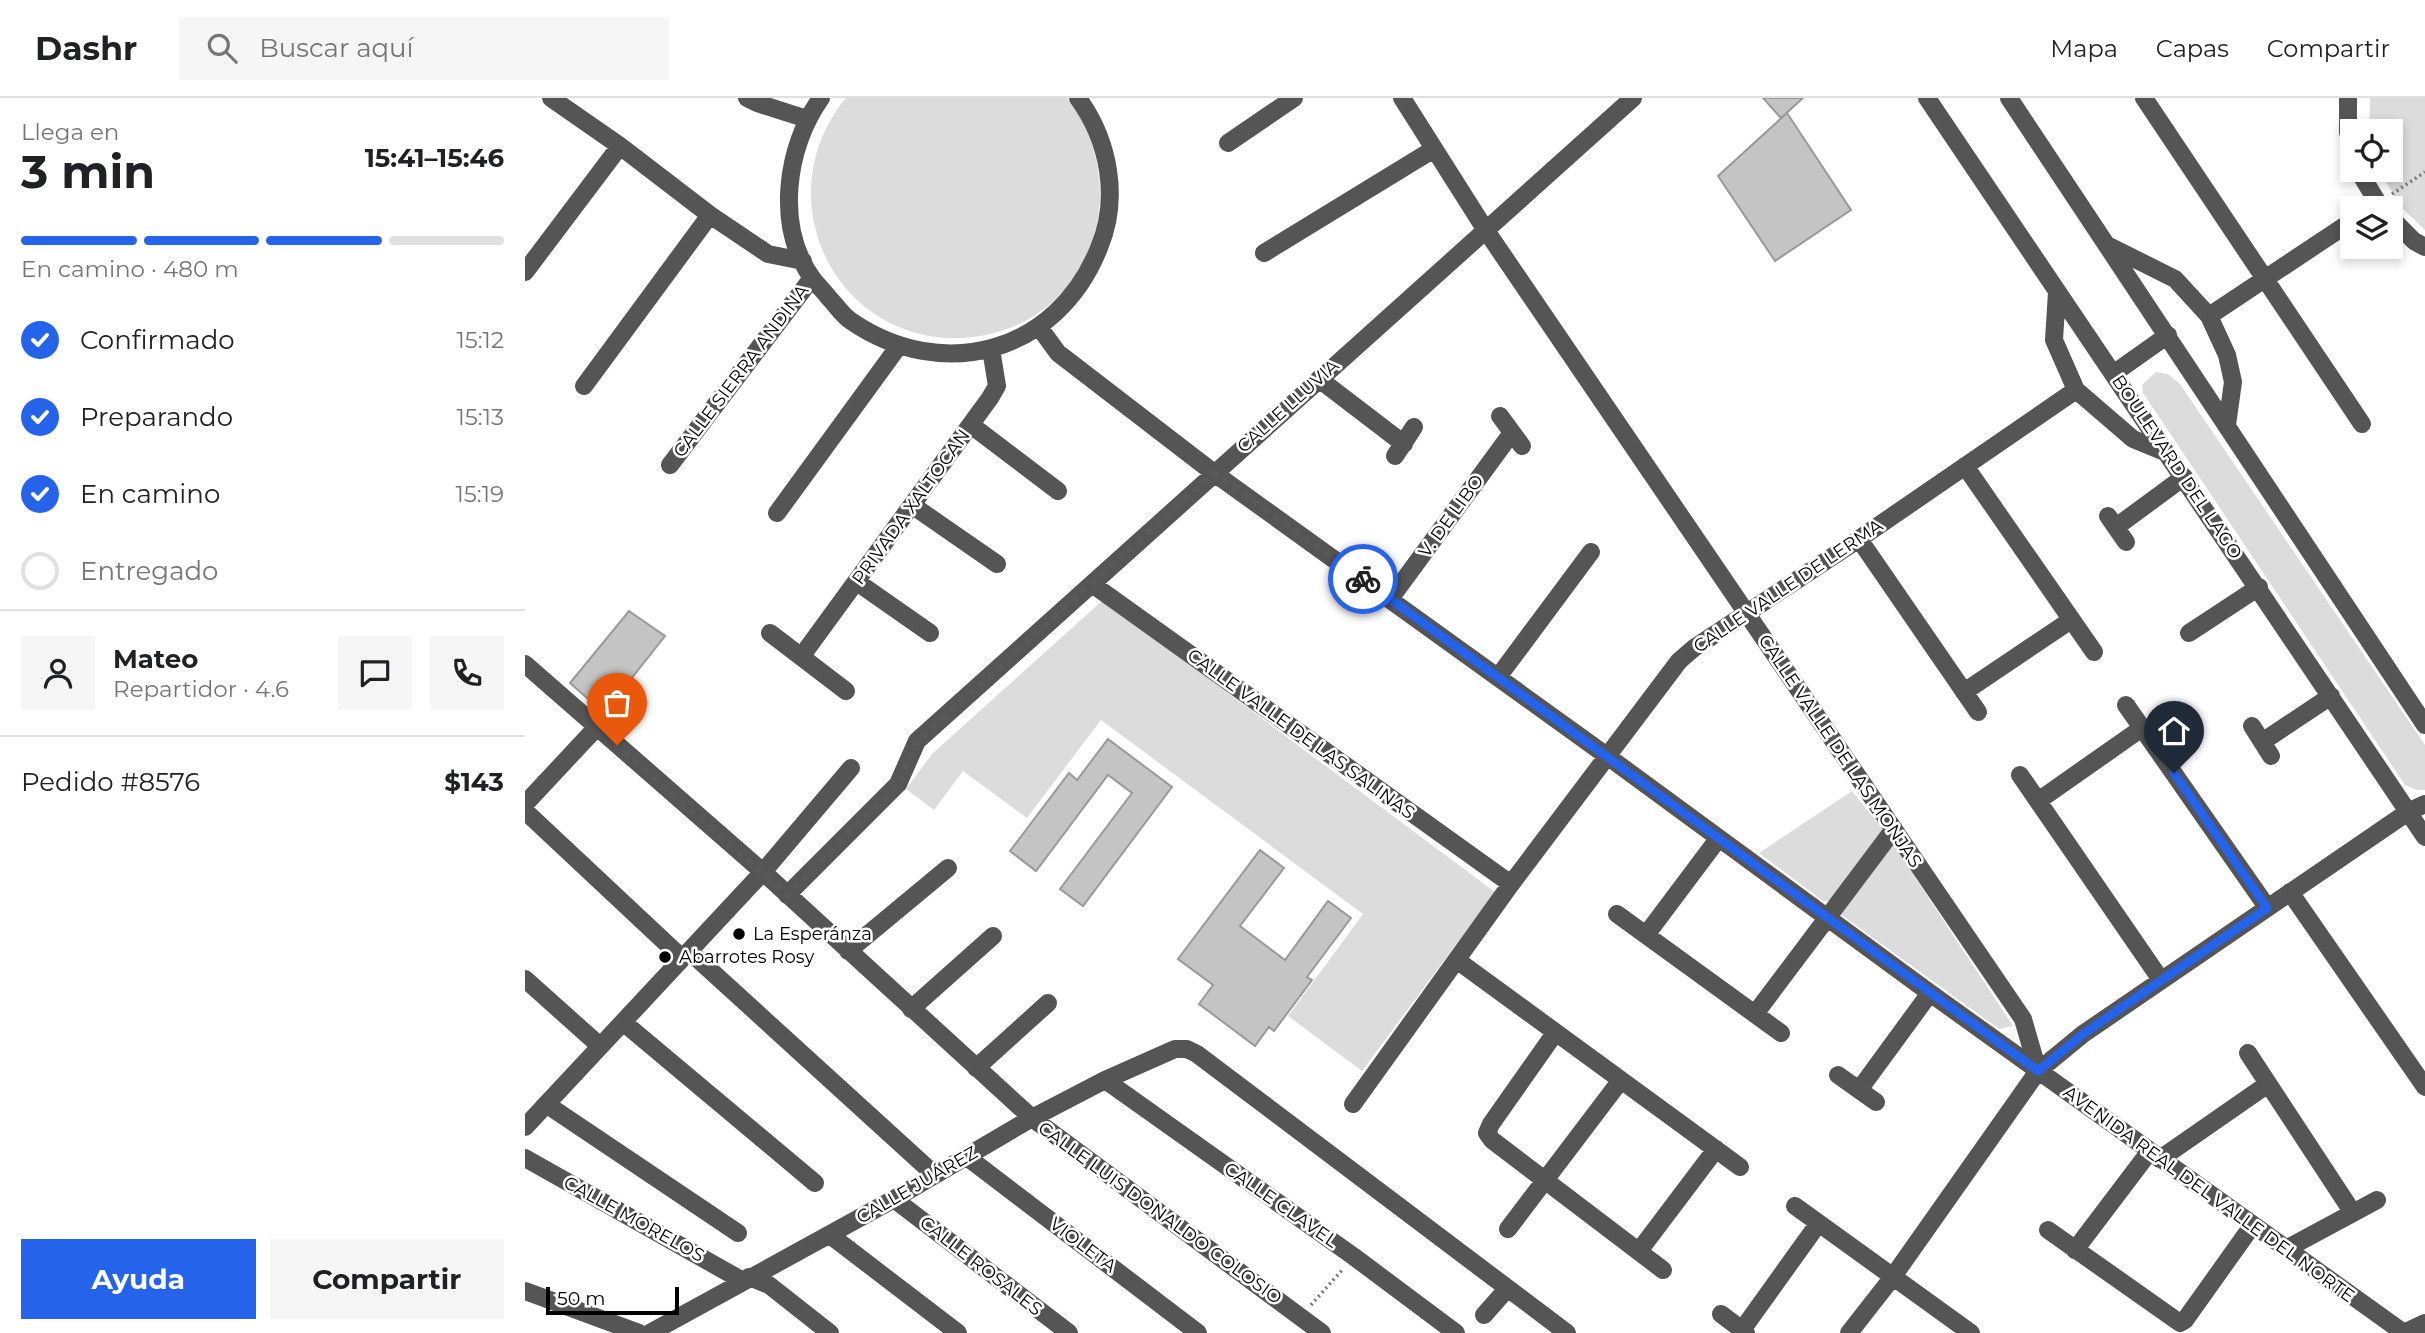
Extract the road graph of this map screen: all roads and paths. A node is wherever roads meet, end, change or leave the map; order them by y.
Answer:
1 (551, 98) edge
2 (747, 98) edge
3 (821, 98) edge
4 (1078, 98) edge
5 (1294, 98) edge
6 (1402, 98) edge
7 (1633, 98) edge
8 (1927, 98) edge
9 (2009, 98) edge
10 (2144, 98) edge
11 (2348, 98) edge
12 (807, 118) junction
13 (2349, 119) edge
14 (1228, 143) dead end
15 (620, 146) junction
16 (1434, 149) junction
17 (2425, 172) edge
18 (2392, 196) edge
19 (710, 215) junction
20 (1485, 229) junction
21 (2340, 229) edge
22 (2403, 230) edge
23 (2106, 245) junction
24 (2425, 247) edge
25 (1264, 253) dead end
26 (803, 261) junction
27 (525, 272) edge
28 (812, 278) junction
29 (2264, 280) junction
30 (2057, 292) junction
31 (2209, 316) junction
32 (1039, 327) junction
33 (2168, 335) junction
34 (898, 346) junction
35 (991, 349) junction
36 (2113, 374) junction
37 (1319, 379) junction
38 (584, 386) dead end
39 (2075, 390) junction
40 (1500, 416) dead end
41 (2362, 424) dead end
42 (971, 425) junction
43 (2227, 425) junction
44 (1414, 427) dead end
45 (2167, 453) junction
46 (670, 465) dead end
47 (1965, 466) junction
48 (1214, 473) junction
49 (2184, 477) junction
50 (1058, 491) dead end
51 (912, 505) junction
52 (777, 513) dead end
53 (2117, 528) dead end
54 (1859, 539) junction
55 (1591, 552) dead end
56 (997, 565) dead end
57 (857, 582) junction
58 (1092, 584) junction
59 (2259, 587) junction
60 (1390, 598) junction
61 (1747, 613) junction
62 (2071, 620) junction
63 (770, 633) dead end
64 (2189, 633) dead end
65 (930, 634) dead end
66 (2094, 652) dead end
67 (801, 657) junction
68 (525, 664) edge
69 (1498, 677) junction
70 (846, 691) dead end
71 (1964, 692) junction
72 (2331, 696) junction
73 (2126, 705) dead end
74 (1978, 712) dead end
75 (2425, 725) edge
76 (2252, 726) dead end
77 (597, 727) junction
78 (2143, 728) junction
79 (1607, 756) junction
80 (851, 768) dead end
81 (2020, 775) dead end
82 (2038, 801) junction
83 (525, 803) edge
84 (2425, 804) edge
85 (525, 811) edge
86 (2408, 812) junction
87 (1894, 828) junction
88 (2425, 836) edge
89 (1718, 839) junction
90 (949, 868) dead end
91 (763, 872) junction
92 (1511, 884) junction
93 (2290, 892) junction
94 (787, 895) junction
95 (2267, 908) junction
96 (1617, 914) dead end
97 (1826, 918) junction
98 (1646, 935) junction
99 (993, 936) dead end
100 (848, 951) junction
101 (686, 954) junction
102 (1458, 961) junction
103 (525, 979) edge
104 (2161, 980) junction
105 (1930, 993) junction
106 (1048, 1003) dead end
107 (911, 1009) junction
108 (1755, 1014) junction
109 (623, 1022) junction
110 (1555, 1033) junction
111 (1780, 1033) dead end
112 (600, 1046) junction
113 (2248, 1053) dead end
114 (976, 1068) junction
115 (2038, 1071) junction
116 (1838, 1075) dead end
117 (1105, 1080) junction
118 (1621, 1080) junction
119 (2268, 1084) junction
120 (2425, 1087) edge
121 (1859, 1090) junction
122 (1876, 1102) dead end
123 (546, 1104) junction
124 (1353, 1104) dead end
125 (1032, 1118) junction
126 (525, 1127) edge
127 (1716, 1149) junction
128 (2155, 1155) junction
129 (967, 1157) junction
130 (525, 1158) edge
131 (1740, 1167) dead end
132 (935, 1175) junction
133 (1545, 1181) junction
134 (815, 1183) dead end
135 (894, 1199) junction
136 (2377, 1200) dead end
137 (1795, 1206) dead end
138 (2353, 1213) junction
139 (1818, 1224) junction
140 (2252, 1226) junction
141 (1508, 1229) dead end
142 (2047, 1230) dead end
143 (738, 1233) dead end
144 (830, 1235) junction
145 (2286, 1249) junction
146 (2075, 1250) junction
147 (1639, 1251) junction
148 (1353, 1256) junction
149 (1663, 1270) dead end
150 (1892, 1278) junction
151 (746, 1279) junction
152 (1507, 1289) junction
153 (525, 1291) edge
154 (1721, 1314) dead end
155 (1484, 1315) dead end
156 (1301, 1317) junction
157 (2425, 1323) edge
158 (662, 1331) edge
159 (1744, 1331) edge
160 (639, 1333) edge
161 (830, 1333) edge
162 (958, 1333) edge
163 (1069, 1333) edge
164 (1198, 1333) edge
165 (1322, 1333) edge
166 (1456, 1333) edge
167 (1567, 1333) edge
168 (1849, 1333) edge
169 (1971, 1333) edge
170 (2404, 1333) edge

1 - 15 street
2 - 12 street
3 - 12 street
4 - 32 street
5 - 14 street
6 - 16 street, CALLE VALLE DE LAS MONJAS
7 - 20 street, CALLE LLUVIA
8 - 30 street, BOULEVARD DEL LAGO
9 - 23 street
10 - 29 street
11 - 13 street
12 - 26 street
15 - 19 street
15 - 27 street
16 - 20 street, CALLE VALLE DE LAS MONJAS
16 - 25 street
17 - 18 path
19 - 26 street
19 - 38 street
20 - 37 street, CALLE LLUVIA
20 - 61 street, CALLE VALLE DE LAS MONJAS
21 - 29 street
22 - 24 street
23 - 31 street
23 - 33 street
26 - 28 street
28 - 34 street
28 - 46 street, CALLE SIERRA ANDINA
29 - 31 street
29 - 41 street
30 - 36 street, BOULEVARD DEL LAGO
30 - 39 street
31 - 43 street
32 - 35 street
32 - 48 street, AVENIDA REAL DEL VALLE DEL NORTE
33 - 36 street
33 - 43 street
34 - 35 street
34 - 52 street
35 - 42 street, PRIVADA XALTOCAN
36 - 45 street, BOULEVARD DEL LAGO
37 - 44 street
37 - 48 street, CALLE LLUVIA
39 - 45 street
39 - 47 street, CALLE VALLE DE LERMA
40 - 60 street, V. DE LIBO
42 - 50 street
42 - 51 street, PRIVADA XALTOCAN
43 - 75 street
45 - 49 street, BOULEVARD DEL LAGO
47 - 54 street, CALLE VALLE DE LERMA
47 - 62 street
48 - 58 street, CALLE LLUVIA
48 - 60 street, AVENIDA REAL DEL VALLE DEL NORTE
49 - 53 street
49 - 59 street, BOULEVARD DEL LAGO
51 - 56 street
51 - 57 street, PRIVADA XALTOCAN
54 - 61 street, CALLE VALLE DE LERMA
54 - 71 street
55 - 69 street
57 - 65 street
57 - 67 street, PRIVADA XALTOCAN
58 - 92 street, CALLE VALLE DE LAS SALINAS
58 - 94 street, CALLE LLUVIA
59 - 64 street
59 - 72 street, BOULEVARD DEL LAGO
60 - 69 street, AVENIDA REAL DEL VALLE DEL NORTE
61 - 79 street, CALLE VALLE DE LERMA
61 - 87 street, CALLE VALLE DE LAS MONJAS
62 - 66 street
62 - 71 street
63 - 67 street
67 - 70 street
68 - 77 street, CALLE LUIS DONALDO COLOSIO
69 - 79 street, AVENIDA REAL DEL VALLE DEL NORTE
71 - 74 street
72 - 76 street
72 - 86 street, BOULEVARD DEL LAGO
73 - 78 street
77 - 83 street
77 - 91 street, CALLE LUIS DONALDO COLOSIO
78 - 82 street
78 - 95 street
79 - 89 street, AVENIDA REAL DEL VALLE DEL NORTE
79 - 92 street, CALLE VALLE DE LERMA
80 - 91 street
81 - 82 street
82 - 104 street
84 - 86 street
85 - 101 street
86 - 88 street, BOULEVARD DEL LAGO
86 - 93 street
87 - 97 street
87 - 115 street, CALLE VALLE DE LAS MONJAS
89 - 97 street, AVENIDA REAL DEL VALLE DEL NORTE
89 - 98 street
90 - 100 street
91 - 94 street, CALLE LUIS DONALDO COLOSIO
91 - 101 street
92 - 102 street, CALLE VALLE DE LERMA
93 - 95 street
93 - 120 street
94 - 100 street, CALLE LUIS DONALDO COLOSIO
95 - 104 street
96 - 98 street
97 - 105 street, AVENIDA REAL DEL VALLE DEL NORTE
97 - 108 street
98 - 108 street
99 - 107 street
100 - 107 street, CALLE LUIS DONALDO COLOSIO
101 - 109 street
101 - 132 street
102 - 110 street
102 - 124 street, CALLE VALLE DE LERMA
103 - 112 street
104 - 115 street
105 - 115 street, AVENIDA REAL DEL VALLE DEL NORTE
105 - 121 street
106 - 114 street
107 - 114 street, CALLE LUIS DONALDO COLOSIO
108 - 111 street
109 - 112 street
109 - 134 street
110 - 118 street
110 - 133 street
112 - 123 street
113 - 119 street
114 - 125 street, CALLE LUIS DONALDO COLOSIO
115 - 128 street, AVENIDA REAL DEL VALLE DEL NORTE
115 - 150 street
116 - 121 street
117 - 125 street, CALLE JUÁREZ
117 - 148 street, CALLE CLAVEL
117 - 152 street, CALLE JUÁREZ
118 - 127 street
118 - 133 street
119 - 128 street
119 - 138 street
121 - 122 street
123 - 126 street
123 - 143 street
125 - 129 street, CALLE JUÁREZ
125 - 156 street, CALLE LUIS DONALDO COLOSIO
127 - 131 street
127 - 147 street
128 - 140 street, AVENIDA REAL DEL VALLE DEL NORTE
128 - 146 street
129 - 132 street, CALLE JUÁREZ
129 - 164 street, VIOLETA
130 - 151 street, CALLE MORELOS
132 - 135 street, CALLE JUÁREZ
133 - 141 street
133 - 147 street
135 - 144 street, CALLE JUÁREZ
135 - 163 street, CALLE ROSALES
136 - 138 street
137 - 139 street
138 - 145 street
139 - 150 street
139 - 159 street
140 - 145 street, AVENIDA REAL DEL VALLE DEL NORTE
140 - 146 street
142 - 146 street
144 - 151 street, CALLE JUÁREZ
144 - 162 street
145 - 170 street, AVENIDA REAL DEL VALLE DEL NORTE
147 - 149 street
148 - 156 path
148 - 166 street, CALLE CLAVEL
150 - 168 street
150 - 169 street
151 - 158 street, CALLE JUÁREZ
151 - 161 street, CALLE MORELOS
152 - 155 street
152 - 167 street
153 - 160 street
154 - 159 street
156 - 165 street, CALLE LUIS DONALDO COLOSIO
157 - 170 street

